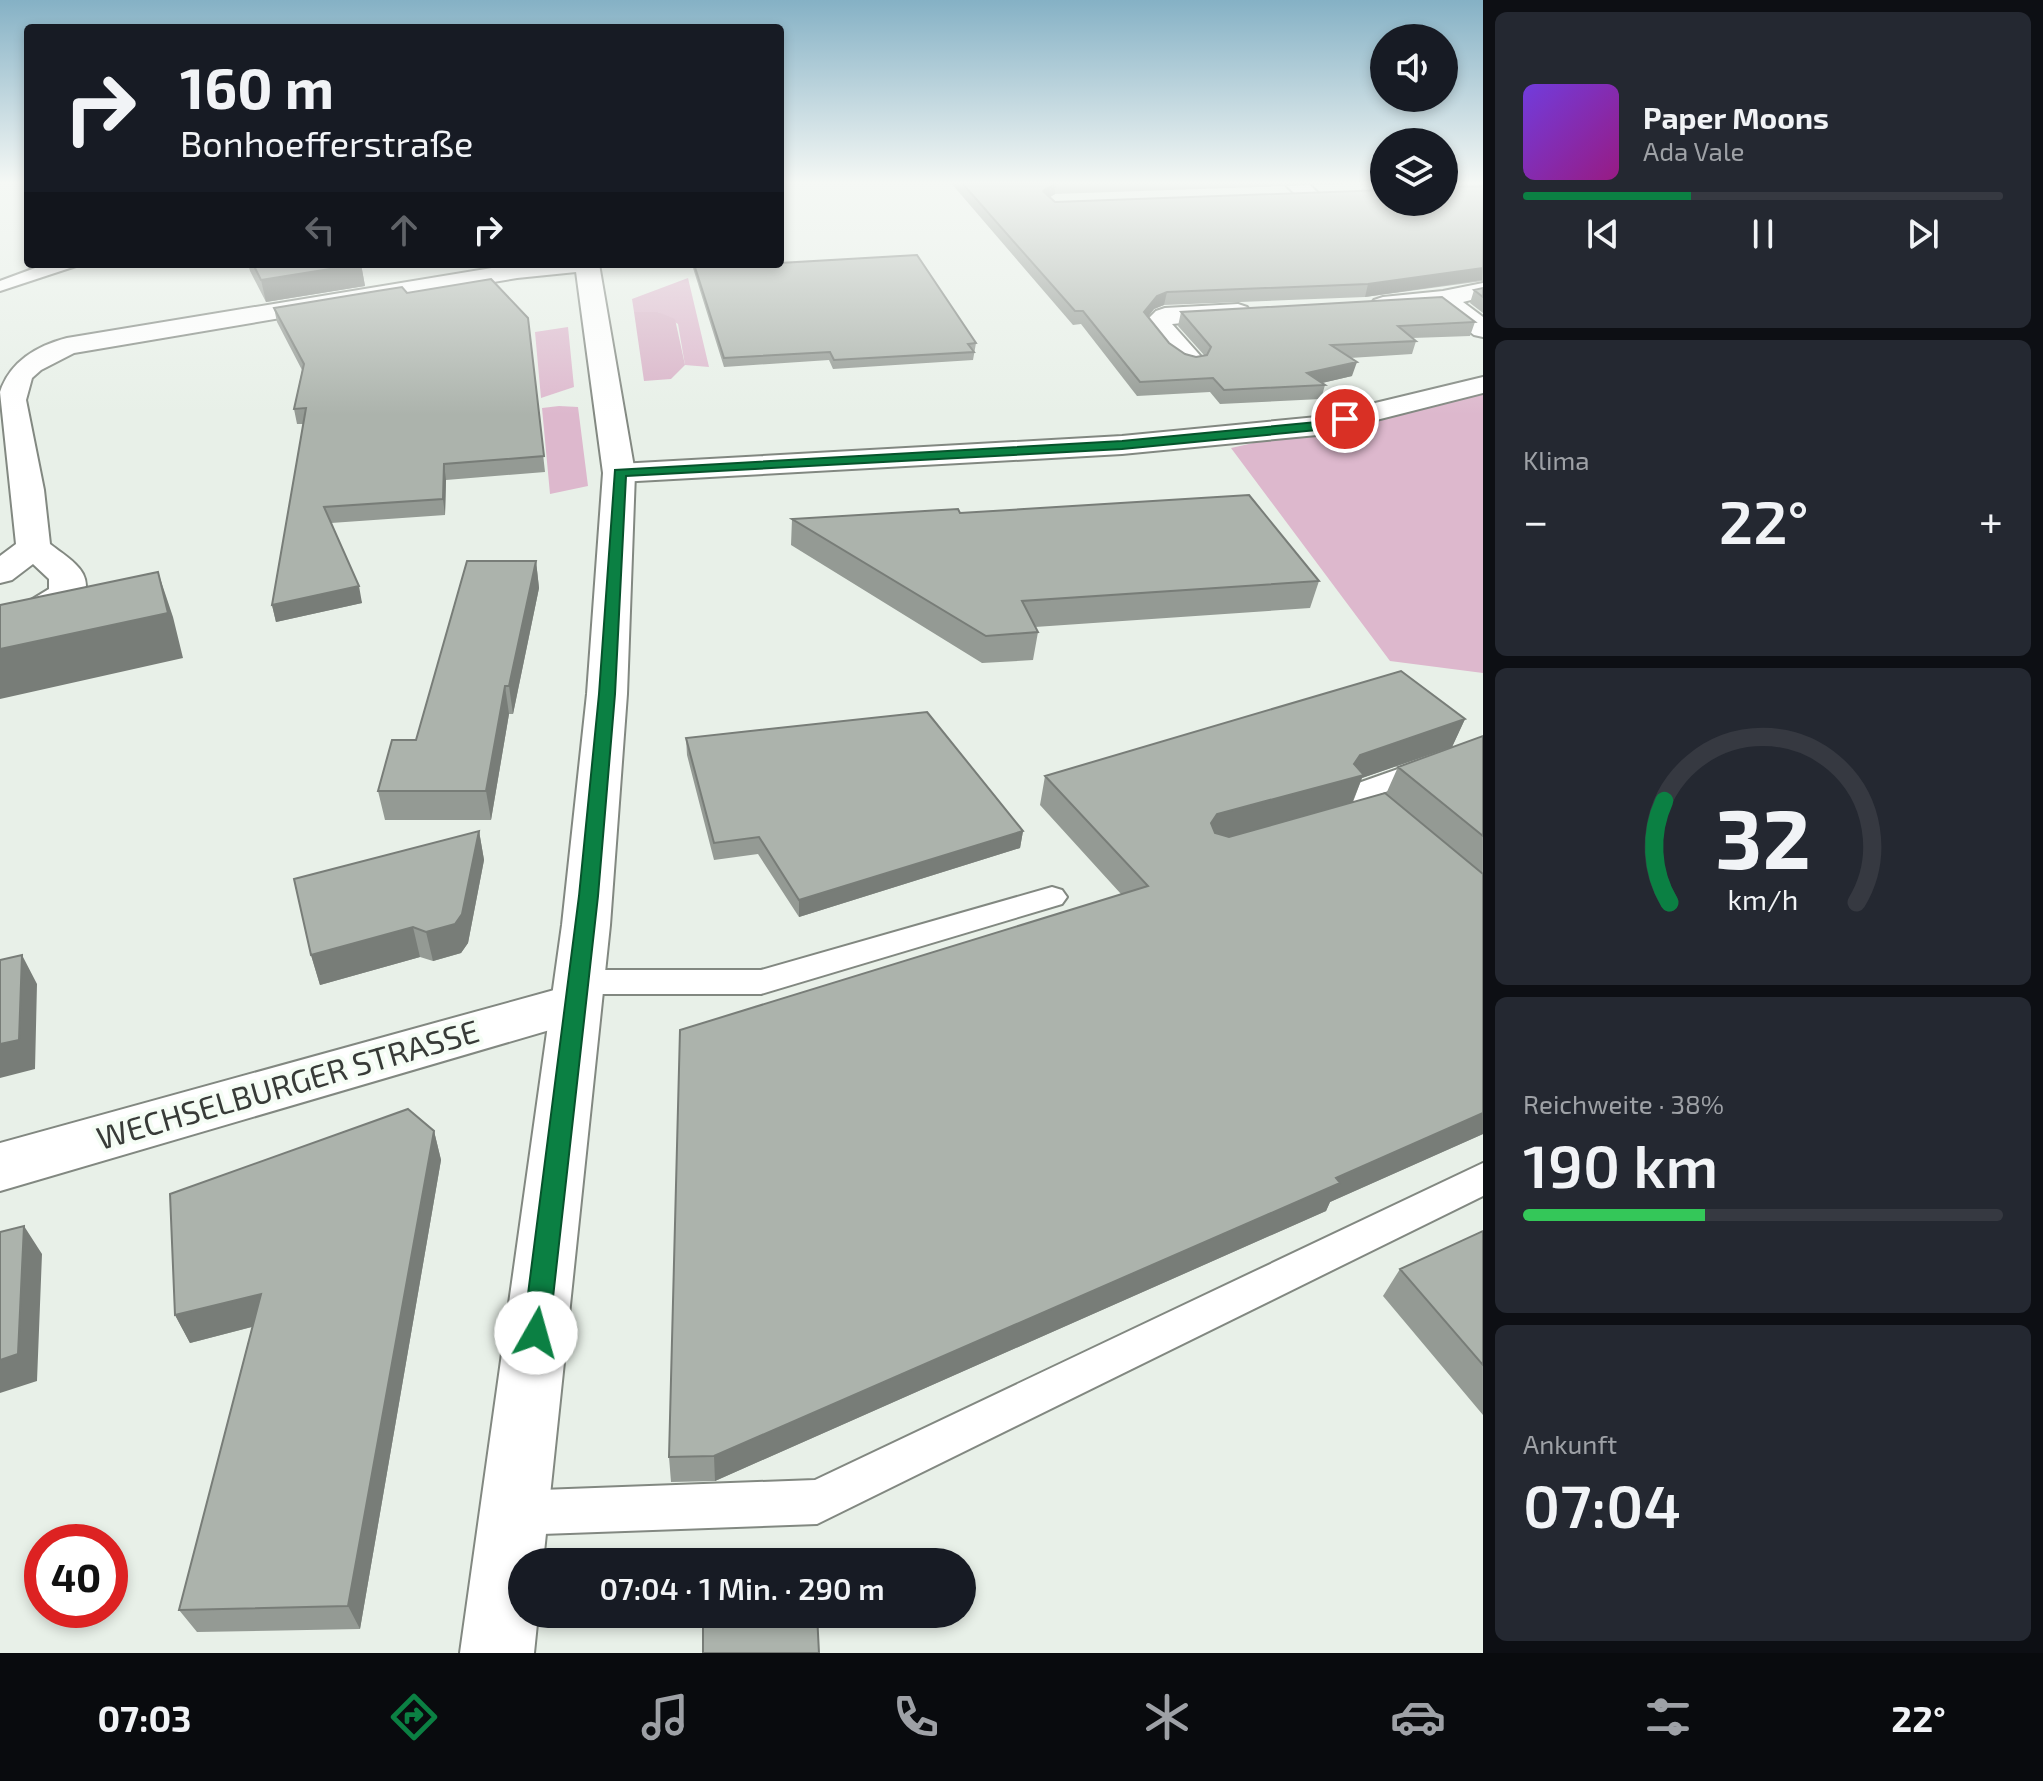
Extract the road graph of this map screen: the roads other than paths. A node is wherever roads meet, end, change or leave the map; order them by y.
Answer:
1 (49, 268) edge
2 (547, 268) edge
3 (587, 268) edge
4 (0, 286) edge
5 (1483, 290) edge
6 (1443, 299) junction
7 (1366, 306) edge
8 (1258, 311) edge
9 (1483, 329) edge
10 (1191, 361) edge
11 (1483, 385) edge
12 (619, 473) junction
13 (33, 547) junction
14 (0, 573) edge
15 (0, 618) edge
16 (1483, 747) edge
17 (1378, 808) junction
18 (1349, 816) edge
19 (1413, 837) edge
20 (1052, 897) dead end
21 (577, 992) junction
22 (0, 1167) edge
23 (1483, 1179) edge
24 (514, 1513) junction
25 (497, 1653) edge

1 - 4 lane
2 - 13 street
3 - 12 street
5 - 6 street
6 - 7 street
6 - 9 street
8 - 10 street
11 - 12 street
12 - 21 street
13 - 14 street
13 - 15 street
16 - 17 lane
17 - 18 lane
17 - 19 lane
20 - 21 lane
21 - 22 street, WECHSELBURGER STRASSE
21 - 24 street
23 - 24 lane
24 - 25 street

